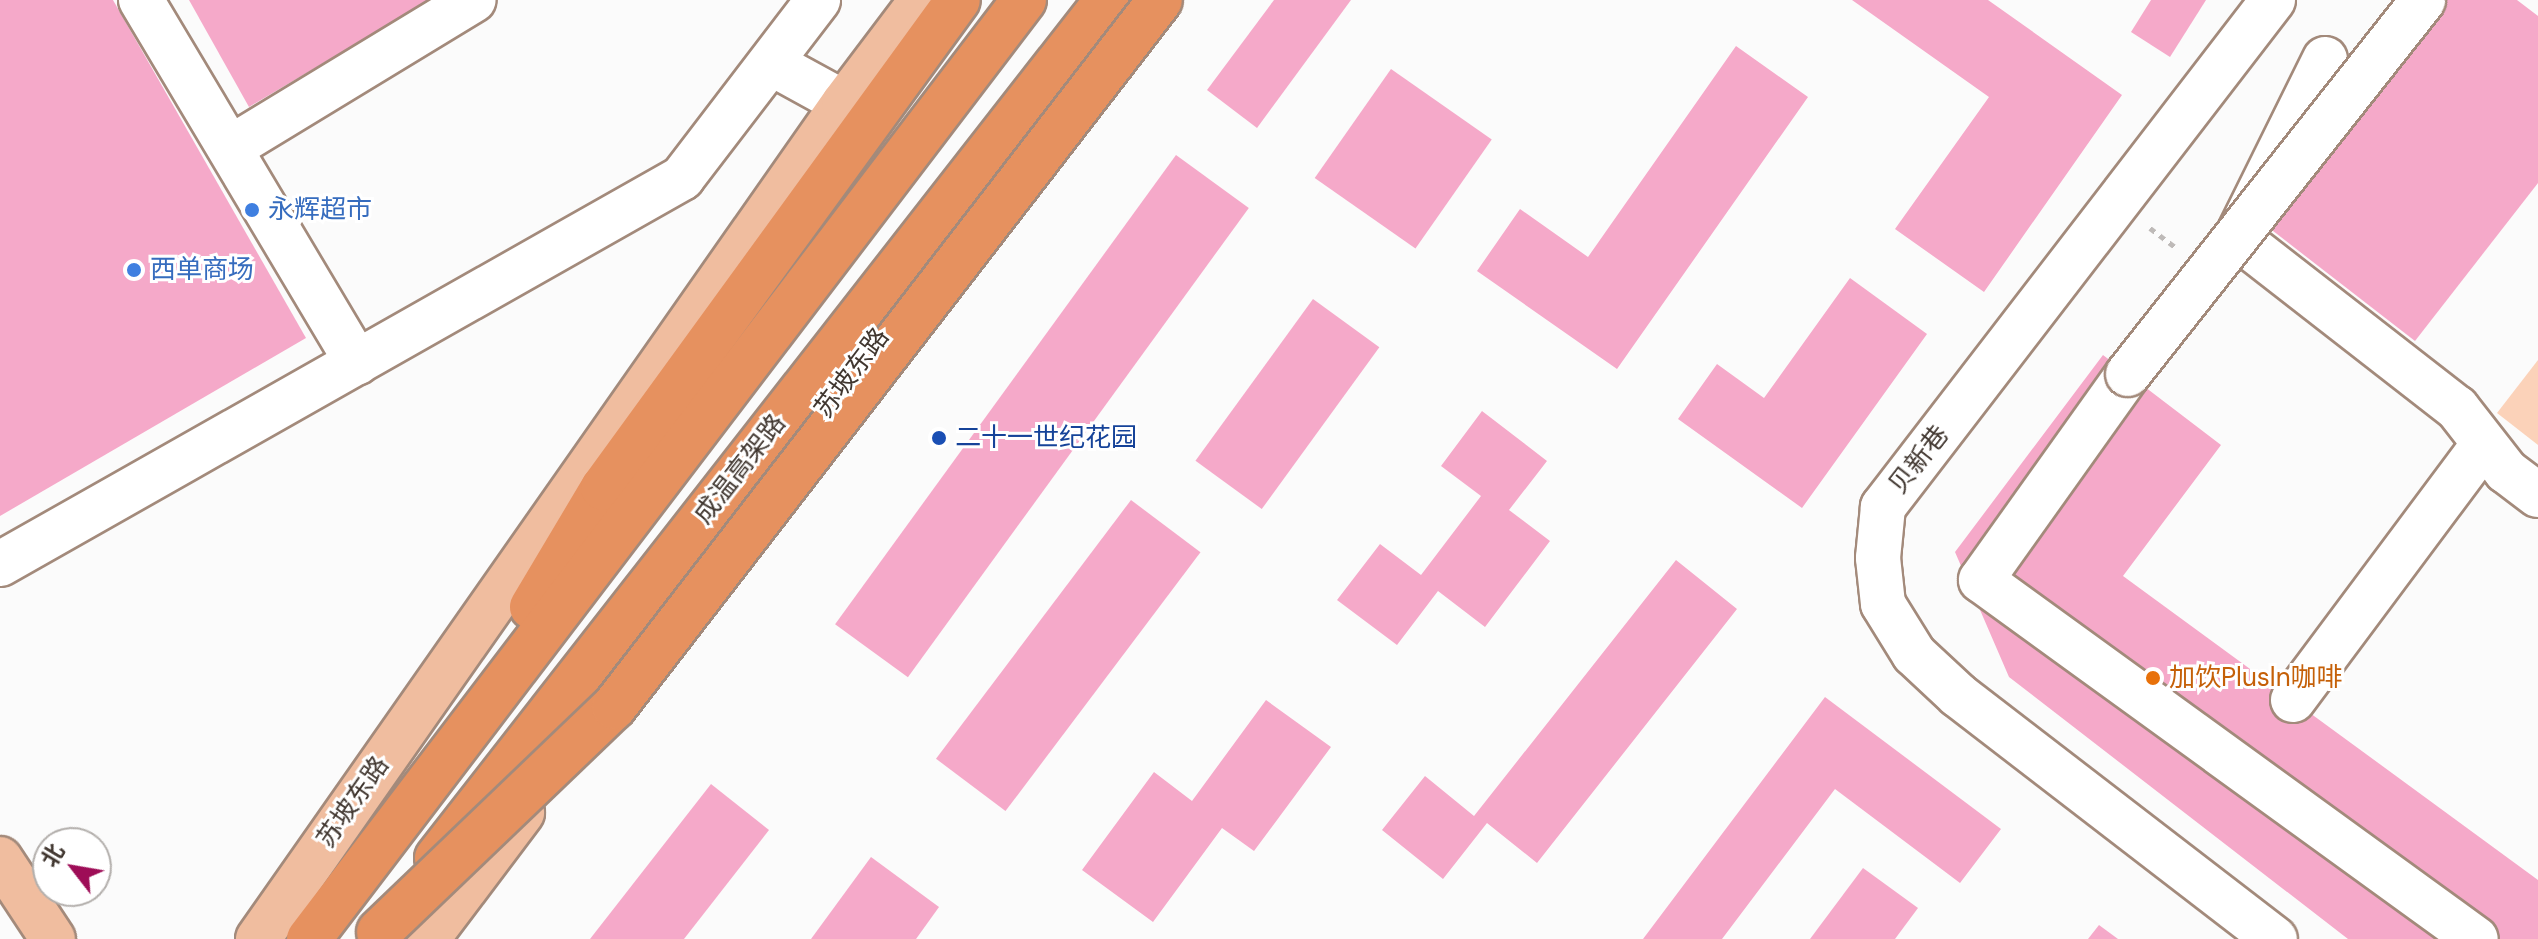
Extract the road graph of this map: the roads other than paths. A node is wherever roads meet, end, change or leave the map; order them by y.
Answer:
1 (141, 0) edge
2 (473, 0) edge
3 (818, 0) edge
4 (922, 0) edge
5 (958, 0) edge
6 (1024, 0) edge
7 (1107, 0) edge
8 (1134, 0) edge
9 (1160, 0) edge
10 (2273, 0) edge
11 (2423, 0) edge
12 (2325, 59) dead end
13 (771, 63) junction
14 (844, 103) junction
15 (230, 148) junction
16 (2237, 237) junction
17 (357, 363) junction
18 (2484, 444) junction
19 (2538, 495) edge
20 (0, 564) edge
21 (2293, 700) dead end
22 (423, 790) junction
23 (0, 859) edge
24 (377, 936) edge
25 (53, 939) edge
26 (258, 939) edge
27 (309, 939) edge
28 (427, 939) edge
29 (2275, 939) edge
30 (2476, 939) edge

1 - 15 street
2 - 15 street
3 - 13 street
4 - 14 main road, 苏坡东路
5 - 22 highway
6 - 22 highway
7 - 24 highway, 成温高架路, bridge
8 - 28 main road, 苏坡东路
9 - 24 highway, bridge
10 - 29 street, 贝新巷
11 - 16 street, bridge
12 - 16 street, bridge
13 - 14 street
13 - 17 street
14 - 26 main road, 苏坡东路
15 - 17 street
16 - 18 street
16 - 30 street, bridge
17 - 20 street
18 - 19 street
18 - 21 street
22 - 27 highway
23 - 25 main road

